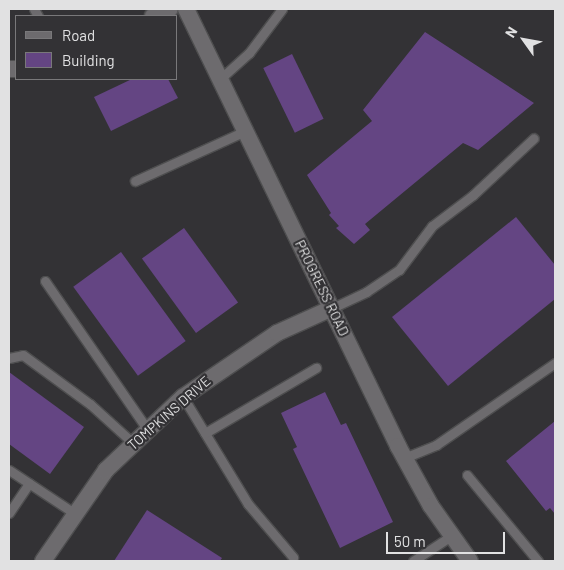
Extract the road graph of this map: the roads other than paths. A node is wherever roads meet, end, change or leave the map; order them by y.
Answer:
1 (170, 9) edge
2 (186, 9) edge
3 (282, 9) edge
4 (155, 15) edge
5 (220, 79) junction
6 (245, 131) junction
7 (534, 138) dead end
8 (135, 181) dead end
9 (45, 281) dead end
10 (332, 308) junction
11 (9, 358) edge
12 (555, 363) edge
13 (316, 368) dead end
14 (183, 398) junction
15 (147, 429) junction
16 (205, 433) junction
17 (133, 443) junction
18 (404, 458) junction
19 (9, 470) edge
20 (466, 475) dead end
21 (29, 483) junction
22 (9, 513) edge
23 (74, 513) junction
24 (451, 536) junction
25 (293, 558) dead end
26 (43, 561) edge
27 (413, 561) edge
28 (470, 561) edge
29 (538, 561) edge

1 - 4 street
2 - 5 street, PROGRESS ROAD
3 - 5 lane
5 - 6 street, PROGRESS ROAD
6 - 8 lane
6 - 10 street, PROGRESS ROAD
7 - 10 lane
9 - 15 lane
10 - 14 street, TOMPKINS DRIVE
10 - 18 street, PROGRESS ROAD
11 - 17 lane
12 - 18 lane
13 - 16 lane
14 - 15 street, TOMPKINS DRIVE
14 - 16 lane
15 - 17 street, TOMPKINS DRIVE
16 - 25 lane
17 - 23 street, TOMPKINS DRIVE
18 - 24 street, PROGRESS ROAD
19 - 21 lane
20 - 29 lane
21 - 22 lane
21 - 23 lane
23 - 26 street, TOMPKINS DRIVE
24 - 27 lane
24 - 28 street, PROGRESS ROAD

